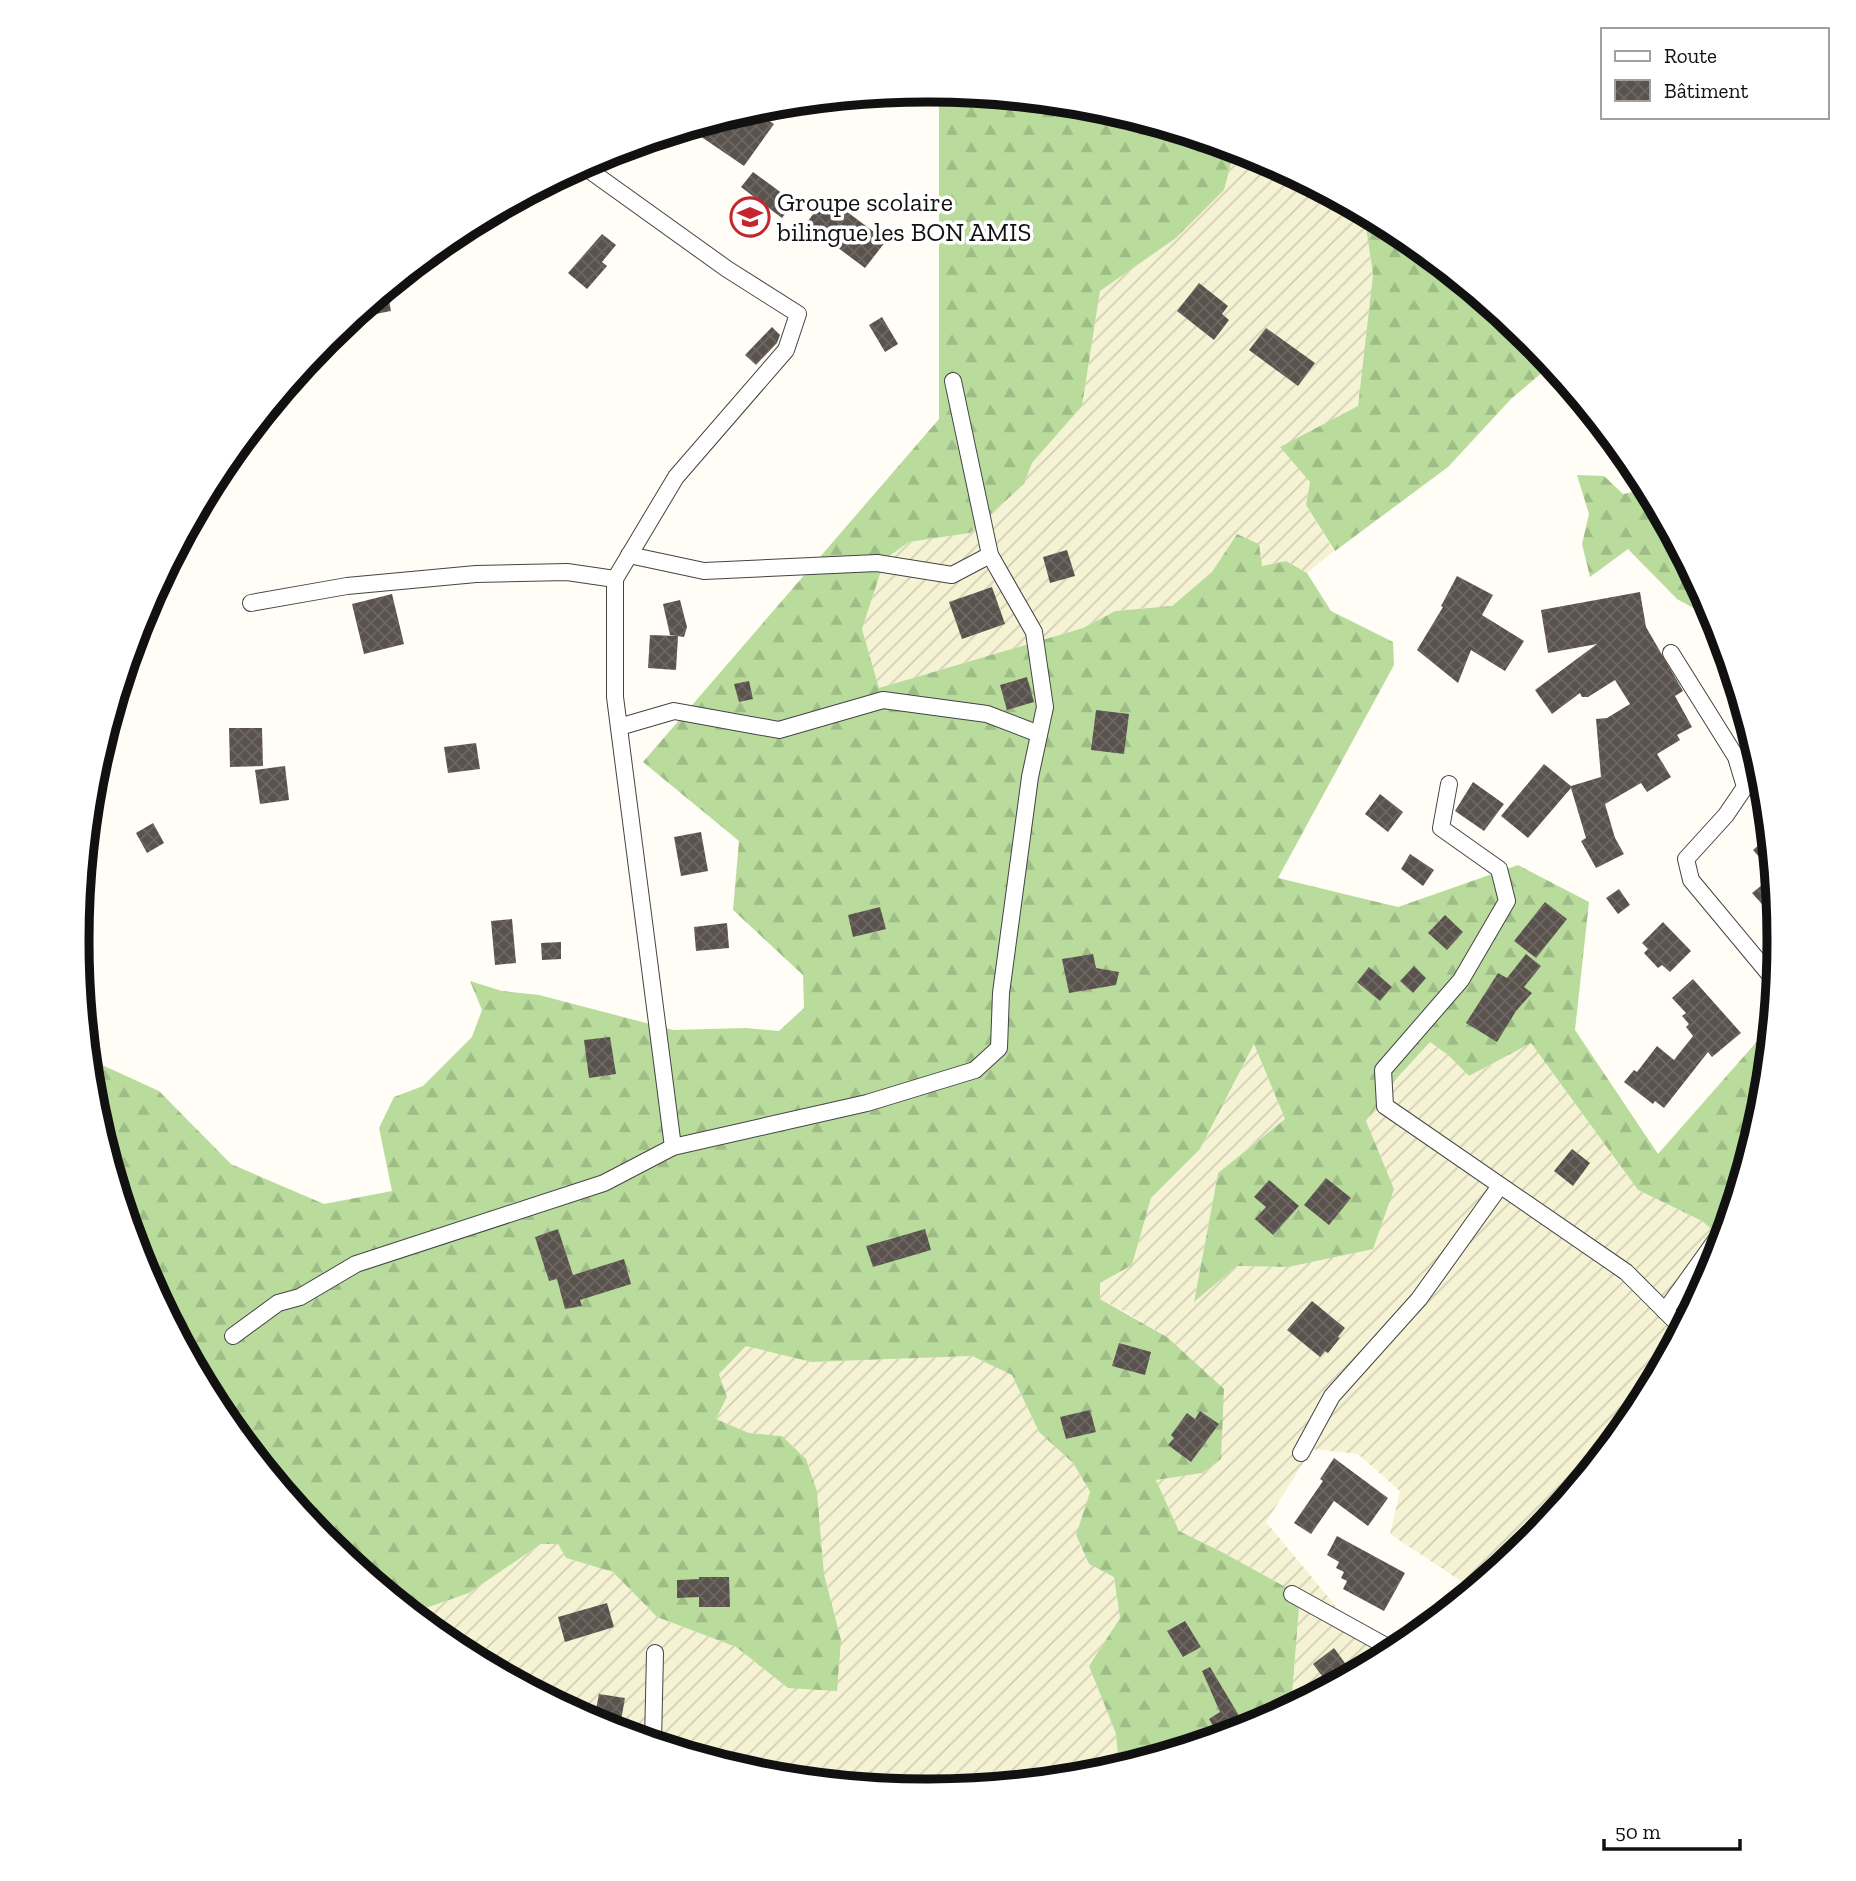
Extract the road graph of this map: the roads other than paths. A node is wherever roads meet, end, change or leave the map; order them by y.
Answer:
1 (592, 172) edge
2 (953, 381) dead end
3 (629, 555) junction
4 (990, 555) junction
5 (615, 579) junction
6 (251, 603) dead end
7 (1671, 653) dead end
8 (619, 727) junction
9 (1039, 734) junction
10 (1449, 784) dead end
11 (1766, 970) edge
12 (673, 1147) junction
13 (1500, 1186) junction
14 (1705, 1255) edge
15 (1665, 1311) junction
16 (1675, 1321) edge
17 (233, 1336) dead end
18 (1301, 1453) dead end
19 (1292, 1594) dead end
20 (1383, 1645) edge
21 (655, 1653) dead end
22 (653, 1733) edge

1 - 3 street
2 - 4 street
3 - 4 street
3 - 5 street
4 - 9 street
5 - 6 street
5 - 8 street
7 - 11 street
8 - 9 street
8 - 12 street
9 - 12 street
10 - 13 street
12 - 17 street
13 - 15 street
13 - 18 street
14 - 15 street
15 - 16 street
19 - 20 street
21 - 22 street

